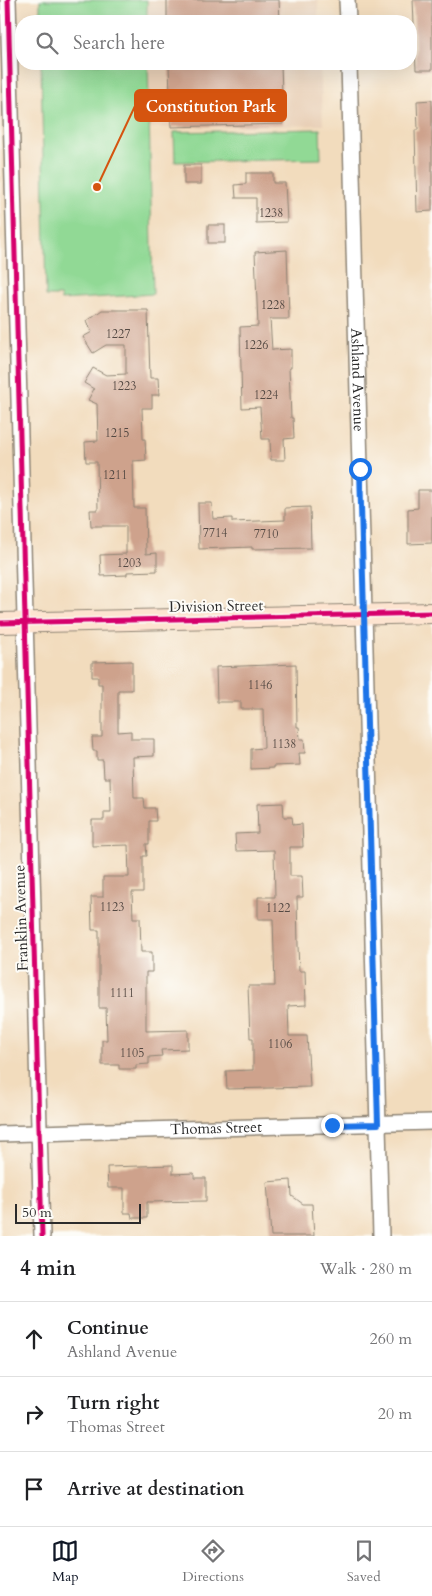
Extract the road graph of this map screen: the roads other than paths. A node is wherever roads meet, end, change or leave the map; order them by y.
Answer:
1 (8, 0) edge
2 (347, 0) edge
3 (348, 15) edge
4 (349, 70) edge
5 (432, 613) edge
6 (364, 615) junction
7 (25, 622) junction
8 (0, 623) edge
9 (432, 1122) edge
10 (378, 1124) junction
11 (40, 1133) junction
12 (0, 1134) edge
13 (42, 1236) edge
14 (381, 1236) edge

1 - 7 street, Franklin Avenue
2 - 3 street
4 - 6 street, Ashland Avenue
5 - 6 street, Division Street
6 - 7 street, Division Street
6 - 10 street, Ashland Avenue
7 - 8 street, Division Street
7 - 11 street, Franklin Avenue
9 - 10 street, Thomas Street
10 - 11 street, Thomas Street
10 - 14 street, Ashland Avenue
11 - 12 street, Thomas Street
11 - 13 street, Franklin Avenue

